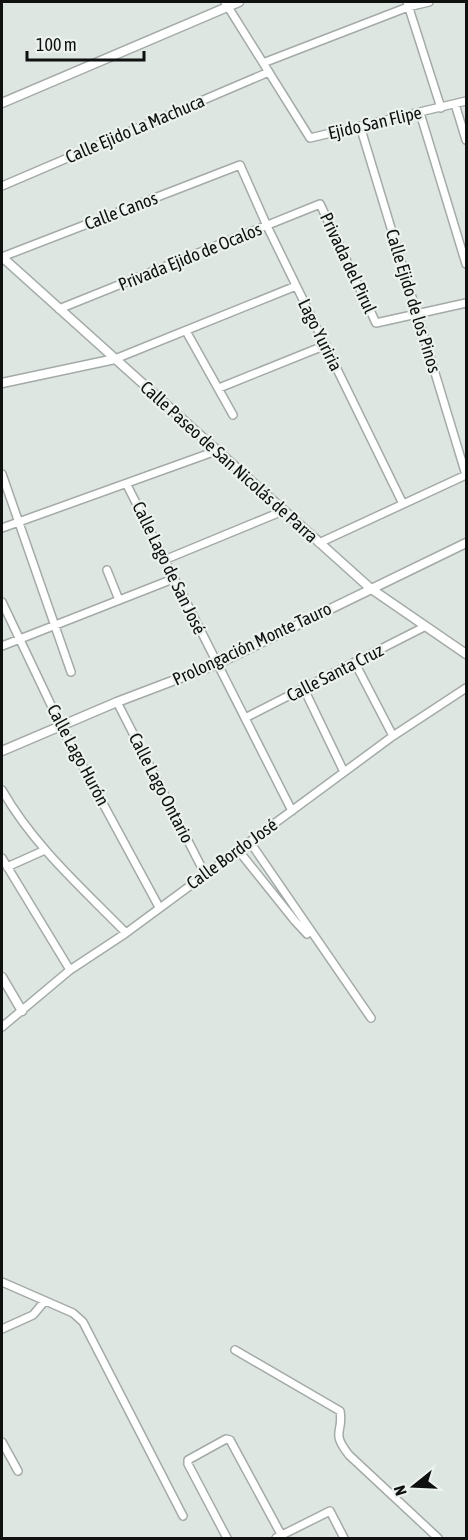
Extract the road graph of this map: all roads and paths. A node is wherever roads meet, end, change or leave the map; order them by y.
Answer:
1 (239, 2) edge
2 (429, 2) edge
3 (226, 4) edge
4 (407, 4) edge
5 (263, 63) junction
6 (269, 72) junction
7 (466, 101) edge
8 (2, 103) edge
9 (455, 104) junction
10 (441, 108) junction
11 (420, 112) junction
12 (360, 126) junction
13 (466, 140) edge
14 (240, 165) joint
15 (2, 186) edge
16 (320, 204) joint
17 (267, 226) junction
18 (2, 257) edge
19 (466, 264) edge
20 (296, 286) junction
21 (466, 303) edge
22 (59, 309) junction
23 (417, 314) junction
24 (186, 331) junction
25 (326, 345) junction
26 (115, 359) junction
27 (2, 383) edge
28 (219, 388) junction
29 (233, 415) dead end
30 (216, 451) junction
31 (2, 474) edge
32 (466, 475) edge
33 (128, 485) junction
34 (403, 504) junction
35 (283, 511) junction
36 (20, 522) junction
37 (2, 528) edge
38 (319, 543) junction
39 (466, 543) edge
40 (164, 560) junction
41 (108, 570) dead end
42 (173, 579) junction
43 (370, 588) junction
44 (119, 600) junction
45 (2, 602) edge
46 (56, 625) junction
47 (424, 627) junction
48 (20, 639) junction
49 (2, 646) edge
50 (466, 654) edge
51 (355, 663) junction
52 (217, 664) junction
53 (71, 672) dead end
54 (466, 688) edge
55 (304, 689) junction
56 (117, 702) junction
57 (245, 718) junction
58 (61, 726) junction
59 (393, 736) junction
60 (2, 751) edge
61 (344, 772) junction
62 (2, 790) edge
63 (292, 811) junction
64 (250, 842) junction
65 (45, 850) junction
66 (238, 850) junction
67 (2, 858) edge
68 (7, 867) junction
69 (205, 874) junction
70 (159, 907) junction
71 (126, 933) junction
72 (318, 944) junction
73 (70, 970) junction
74 (2, 977) edge
75 (22, 1011) junction
76 (371, 1018) dead end
77 (2, 1027) edge
78 (2, 1282) edge
79 (44, 1302) junction
80 (2, 1329) edge
81 (234, 1350) dead end
82 (2, 1442) edge
83 (18, 1471) dead end
84 (183, 1516) dead end
85 (280, 1538) edge
86 (227, 1539) edge
87 (344, 1539) edge
88 (438, 1539) edge

1 - 3 street
2 - 4 street
3 - 5 street
3 - 8 street
4 - 5 street
4 - 10 street
5 - 6 street
6 - 12 street, Ejido San Flipe
6 - 15 street, Calle Ejido La Machuca
7 - 9 street, Ejido San Flipe
9 - 10 street, Ejido San Flipe
9 - 13 street
10 - 11 street, Ejido San Flipe
11 - 12 street, Ejido San Flipe
11 - 19 street
12 - 23 street, Calle Ejido de los Pinos
14 - 17 street, Lago Yuriria
14 - 18 street, Calle Canos
16 - 17 street, Privada Ejido de Ocalos
16 - 23 street, Privada del Pirul
17 - 20 street, Lago Yuriria
17 - 22 street, Privada Ejido de Ocalos
18 - 22 street, Calle Paseo de San Nicolás de Parra
20 - 24 street
20 - 25 street, Lago Yuriria
21 - 23 street
22 - 26 street, Calle Paseo de San Nicolás de Parra
23 - 32 street, Calle Ejido de los Pinos
24 - 26 street
24 - 28 street
25 - 28 street
25 - 34 street, Lago Yuriria
26 - 27 street
26 - 30 street, Calle Paseo de San Nicolás de Parra
28 - 29 street
30 - 33 street
30 - 35 street, Calle Paseo de San Nicolás de Parra
31 - 36 street
32 - 34 street
33 - 36 street
33 - 40 street, Calle Lago de San José
34 - 38 street
35 - 38 street, Calle Paseo de San Nicolás de Parra
35 - 40 street
36 - 37 street
36 - 46 street
38 - 43 street, Calle Paseo de San Nicolás de Parra
39 - 43 street, Prolongación Monte Tauro
40 - 42 street, Calle Lago de San José
41 - 44 street
42 - 44 street
42 - 52 street, Calle Lago de San José
43 - 47 street, Calle Paseo de San Nicolás de Parra
43 - 52 street, Prolongación Monte Tauro
44 - 46 street
45 - 48 street, Calle Lago Hurón
46 - 48 street
46 - 53 street
47 - 50 street, Calle Paseo de San Nicolás de Parra
47 - 51 street, Calle Santa Cruz
48 - 49 street
48 - 58 street, Calle Lago Hurón
51 - 55 street, Calle Santa Cruz
51 - 59 street
52 - 56 street, Prolongación Monte Tauro
52 - 57 street, Calle Lago de San José
54 - 59 street, Calle Bordo José
55 - 57 street, Calle Santa Cruz
55 - 61 street
56 - 58 street, Prolongación Monte Tauro
56 - 69 street, Calle Lago Ontario
57 - 63 street, Calle Lago de San José
58 - 60 street, Prolongación Monte Tauro
58 - 70 street, Calle Lago Hurón
59 - 61 street, Calle Bordo José
61 - 63 street, Calle Bordo José
62 - 65 street
63 - 64 street, Calle Bordo José
64 - 66 street, Calle Bordo José
64 - 72 street
65 - 68 street
65 - 71 street
66 - 69 street, Calle Bordo José
66 - 72 street
67 - 68 street
68 - 73 street
69 - 70 street, Calle Bordo José
70 - 71 street, Calle Bordo José
71 - 73 street, Calle Bordo José
72 - 76 street
73 - 75 street, Calle Bordo José
74 - 75 street
75 - 77 street, Calle Bordo José
78 - 79 street
79 - 80 street
79 - 84 street
81 - 88 street
82 - 83 street
85 - 86 street
85 - 87 street

